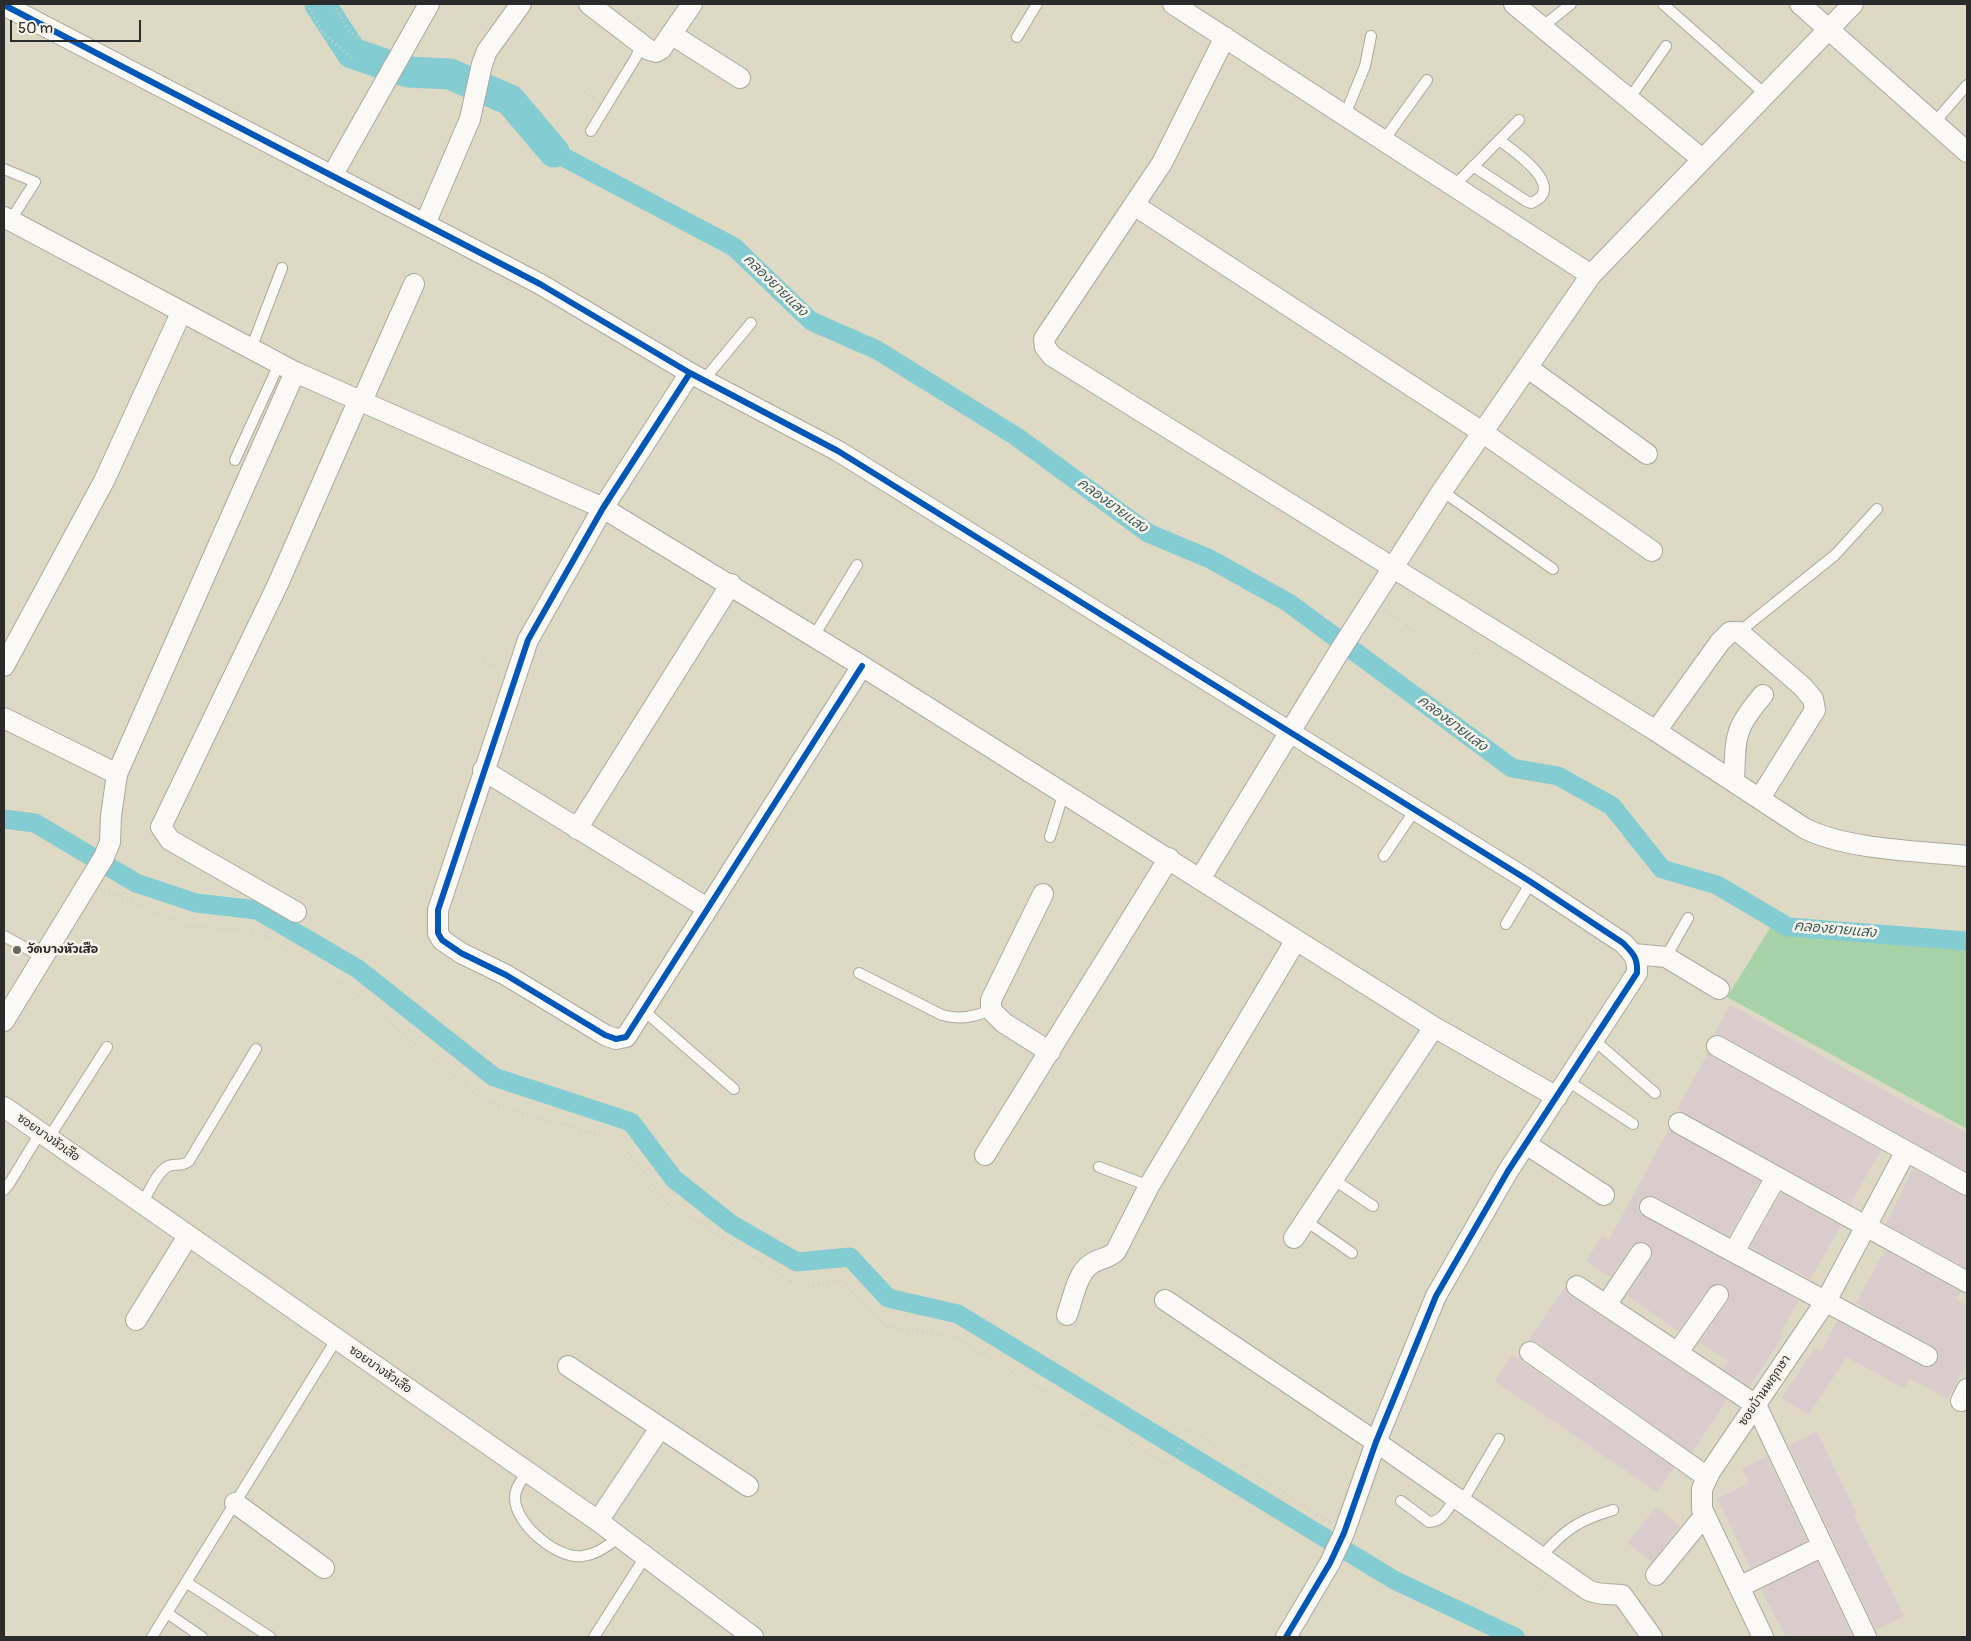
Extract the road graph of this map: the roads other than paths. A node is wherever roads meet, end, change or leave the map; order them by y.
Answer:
1 (4, 4) edge
2 (429, 4) edge
3 (521, 4) edge
4 (588, 4) edge
5 (692, 4) edge
6 (1037, 4) edge
7 (1173, 4) edge
8 (1514, 4) edge
9 (1571, 4) edge
10 (1663, 4) edge
11 (1800, 4) edge
12 (1853, 4) edge
13 (1542, 27) junction
14 (1828, 28) junction
15 (671, 34) junction
16 (1371, 36) dead end
17 (1017, 37) dead end
18 (1225, 37) junction
19 (642, 43) junction
20 (1666, 46) dead end
21 (740, 78) dead end
22 (1426, 80) dead end
23 (1967, 85) edge
24 (1770, 88) junction
25 (1629, 99) junction
26 (1344, 115) junction
27 (1519, 120) dead end
28 (1934, 123) junction
29 (591, 131) dead end
30 (1384, 140) junction
31 (1500, 140) junction
32 (1967, 152) edge
33 (1702, 159) junction
34 (1473, 166) junction
35 (4, 169) edge
36 (332, 176) junction
37 (1454, 186) junction
38 (1134, 204) junction
39 (7, 219) edge
40 (425, 224) junction
41 (282, 268) dead end
42 (1590, 274) junction
43 (414, 284) dead end
44 (181, 313) junction
45 (751, 323) dead end
46 (251, 349) junction
47 (287, 368) junction
48 (1528, 368) junction
49 (697, 377) junction
50 (361, 400) junction
51 (1482, 432) junction
52 (1647, 454) dead end
53 (235, 460) dead end
54 (1442, 491) junction
55 (603, 508) junction
56 (1877, 509) dead end
57 (1652, 551) dead end
58 (857, 565) dead end
59 (1553, 569) dead end
60 (1393, 570) junction
61 (731, 584) junction
62 (1739, 632) junction
63 (814, 636) junction
64 (4, 666) edge
65 (862, 666) junction
66 (1763, 695) dead end
67 (4, 718) edge
68 (1656, 730) junction
69 (1290, 732) junction
70 (483, 770) junction
71 (117, 774) junction
72 (1734, 781) junction
73 (1064, 792) junction
74 (1760, 798) junction
75 (1415, 810) junction
76 (577, 829) junction
77 (1050, 837) dead end
78 (1384, 856) dead end
79 (1967, 856) edge
80 (1169, 858) junction
81 (1200, 879) junction
82 (1531, 882) junction
83 (1043, 894) dead end
84 (707, 908) junction
85 (296, 912) dead end
86 (1688, 918) dead end
87 (1506, 924) dead end
88 (4, 936) edge
89 (1296, 940) junction
90 (1634, 954) junction
91 (42, 957) junction
92 (1666, 957) junction
93 (859, 973) dead end
94 (1718, 990) dead end
95 (644, 1010) junction
96 (991, 1010) junction
97 (4, 1021) edge
98 (1434, 1027) junction
99 (1594, 1040) junction
100 (1717, 1046) dead end
101 (107, 1047) dead end
102 (256, 1049) dead end
103 (1050, 1052) junction
104 (734, 1089) dead end
105 (1562, 1089) junction
106 (1655, 1093) dead end
107 (4, 1107) edge
108 (1679, 1123) dead end
109 (1633, 1124) dead end
110 (44, 1136) junction
111 (1526, 1144) junction
112 (1906, 1151) junction
113 (984, 1155) dead end
114 (1099, 1167) dead end
115 (1776, 1177) junction
116 (1333, 1179) junction
117 (1967, 1185) edge
118 (1149, 1186) junction
119 (4, 1190) edge
120 (1604, 1194) dead end
121 (142, 1203) junction
122 (1373, 1206) dead end
123 (1650, 1207) dead end
124 (1306, 1221) junction
125 (1866, 1227) junction
126 (188, 1236) junction
127 (1294, 1238) dead end
128 (1734, 1252) junction
129 (1352, 1253) dead end
130 (1641, 1253) dead end
131 (1967, 1282) edge
132 (1577, 1286) dead end
133 (1718, 1295) dead end
134 (1165, 1300) dead end
135 (1826, 1301) junction
136 (1606, 1305) junction
137 (1067, 1314) dead end
138 (136, 1320) dead end
139 (336, 1340) junction
140 (1530, 1352) dead end
141 (1678, 1352) junction
142 (1927, 1356) dead end
143 (568, 1366) dead end
144 (1756, 1404) junction
145 (660, 1428) junction
146 (1499, 1439) dead end
147 (1376, 1442) junction
148 (527, 1472) junction
149 (1707, 1477) junction
150 (748, 1486) dead end
151 (1458, 1500) junction
152 (1402, 1501) dead end
153 (235, 1502) junction
154 (1613, 1510) dead end
155 (1705, 1515) junction
156 (598, 1521) junction
157 (620, 1537) junction
158 (1823, 1546) junction
159 (645, 1557) junction
160 (1541, 1557) junction
161 (324, 1568) dead end
162 (1656, 1575) dead end
163 (186, 1582) junction
164 (1739, 1587) junction
165 (167, 1613) junction
166 (152, 1637) edge
167 (202, 1637) edge
168 (270, 1637) edge
169 (594, 1637) edge
170 (753, 1637) edge
171 (1286, 1637) edge
172 (1652, 1637) edge
173 (1763, 1637) edge
174 (1866, 1637) edge

1 - 36 street
2 - 36 street
3 - 40 street
4 - 19 street
5 - 15 street
6 - 17 lane
7 - 18 street
8 - 13 street
9 - 13 lane
10 - 24 lane
11 - 14 street
12 - 14 street
13 - 25 street
14 - 24 street
14 - 28 street
15 - 19 street
15 - 21 street
16 - 26 lane
18 - 26 street
18 - 38 street
19 - 29 lane
20 - 25 lane
22 - 30 lane
23 - 28 lane
24 - 33 street
25 - 33 street
26 - 30 street
27 - 31 lane
28 - 32 street
30 - 37 street
31 - 34 lane
31 - 34 lane
33 - 42 street
34 - 37 lane
35 - 39 lane
36 - 40 street
37 - 42 street
38 - 51 street
38 - 60 street
39 - 44 street
40 - 49 street
41 - 46 lane
42 - 48 street
43 - 50 street
44 - 46 street
44 - 64 street
45 - 49 lane
46 - 47 street
47 - 50 street
47 - 53 lane
47 - 71 street
48 - 51 street
48 - 52 street
49 - 55 street
49 - 69 street
50 - 55 street
50 - 85 street
51 - 54 street
51 - 57 street
54 - 59 lane
54 - 60 street
55 - 61 street
55 - 70 street
56 - 62 lane
58 - 63 lane
60 - 68 street
60 - 69 street
61 - 63 street
61 - 76 street
62 - 68 street
62 - 74 street
63 - 65 street
65 - 73 street
65 - 84 street
66 - 72 street
67 - 71 street
68 - 72 street
69 - 75 street
69 - 81 street
70 - 76 street
70 - 95 street
71 - 91 street
72 - 74 street
73 - 77 lane
73 - 80 street
74 - 79 street
75 - 78 lane
75 - 82 street
76 - 84 street
80 - 81 street
80 - 103 street
81 - 89 street
82 - 87 lane
82 - 90 street
83 - 96 street
84 - 95 street
86 - 92 lane
88 - 91 lane
89 - 98 street
89 - 118 street
90 - 92 street
90 - 99 street
91 - 97 street
92 - 94 street
93 - 96 lane
95 - 104 lane
96 - 103 street
98 - 105 street
98 - 116 street
99 - 105 street
99 - 106 lane
100 - 112 street
101 - 110 lane
102 - 121 lane
103 - 113 street
105 - 109 lane
105 - 111 street
107 - 110 street, ซอยบางหัวเสือ
108 - 115 street
110 - 119 lane
110 - 121 street, ซอยบางหัวเสือ
111 - 120 street
111 - 147 street
112 - 117 street
112 - 125 street, ซอยบ้านพฤกษา
114 - 118 lane
115 - 125 street
115 - 128 street
116 - 122 lane
116 - 124 street
118 - 137 street
121 - 126 street, ซอยบางหัวเสือ
123 - 128 street
124 - 127 street
124 - 129 lane
125 - 131 street
125 - 135 street, ซอยบ้านพฤกษา
126 - 138 street
126 - 139 street, ซอยบางหัวเสือ
128 - 135 street
130 - 136 street
132 - 136 street
133 - 141 street
134 - 147 street
135 - 142 street
135 - 144 street, ซอยบ้านพฤกษา
136 - 141 street
139 - 148 street, ซอยบางหัวเสือ
139 - 153 lane
140 - 149 street
141 - 144 street
143 - 145 street
144 - 149 street, ซอยบ้านพฤกษา
144 - 158 street
145 - 150 street
145 - 156 street
146 - 151 lane
147 - 151 street
147 - 171 street
148 - 156 street, ซอยบางหัวเสือ
148 - 157 lane
149 - 155 street, ซอยบ้านพฤกษา
151 - 152 lane
151 - 160 street
153 - 161 street
153 - 163 lane
154 - 160 lane
155 - 162 street
155 - 164 street, ซอยบ้านพฤกษา
156 - 157 street, ซอยบางหัวเสือ
157 - 159 street, ซอยบางหัวเสือ
158 - 164 street
158 - 174 street
159 - 169 lane
159 - 170 street, ซอยบางหัวเสือ
160 - 172 street
163 - 165 lane
163 - 168 lane
164 - 173 street, ซอยบ้านพฤกษา
165 - 166 lane
165 - 167 lane

